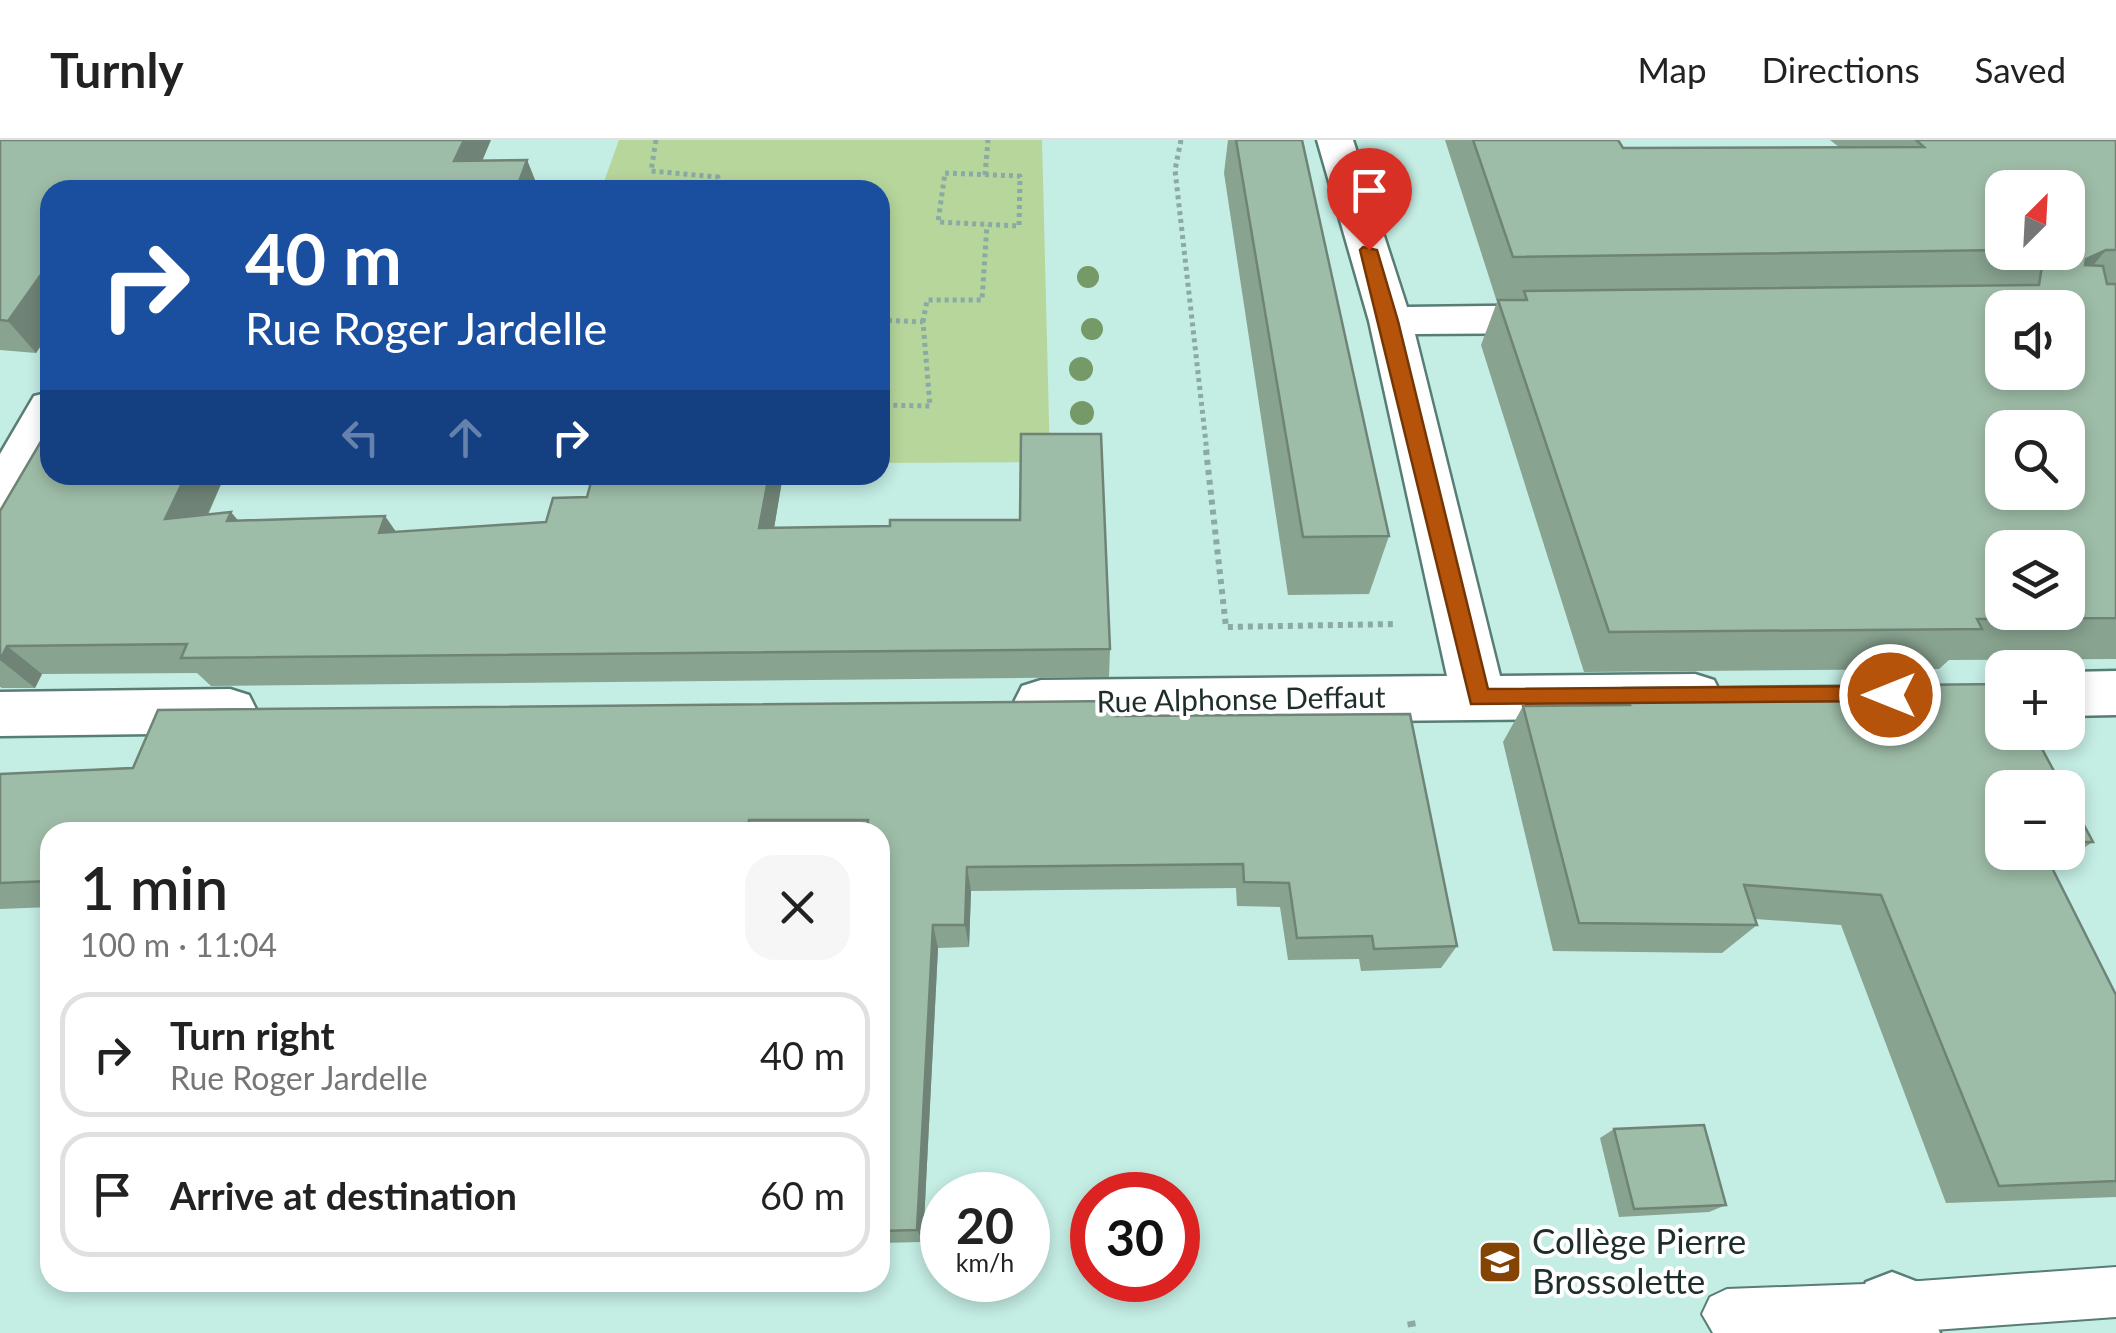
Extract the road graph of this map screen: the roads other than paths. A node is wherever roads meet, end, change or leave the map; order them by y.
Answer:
1 (1335, 140) edge
2 (1607, 318) edge
3 (1390, 321) junction
4 (40, 425) edge
5 (0, 495) edge
6 (2116, 693) edge
7 (2085, 694) edge
8 (1750, 696) edge
9 (1479, 698) junction
10 (999, 703) edge
11 (280, 710) edge
12 (0, 714) edge
13 (2116, 1292) edge
14 (1727, 1314) dead end
15 (1898, 1320) edge

1 - 3 street
2 - 3 street
3 - 9 street
4 - 5 street
6 - 7 street
8 - 9 street, Rue Alphonse Deffaut
9 - 10 street, Rue Alphonse Deffaut
11 - 12 street
13 - 15 lane
14 - 15 lane

